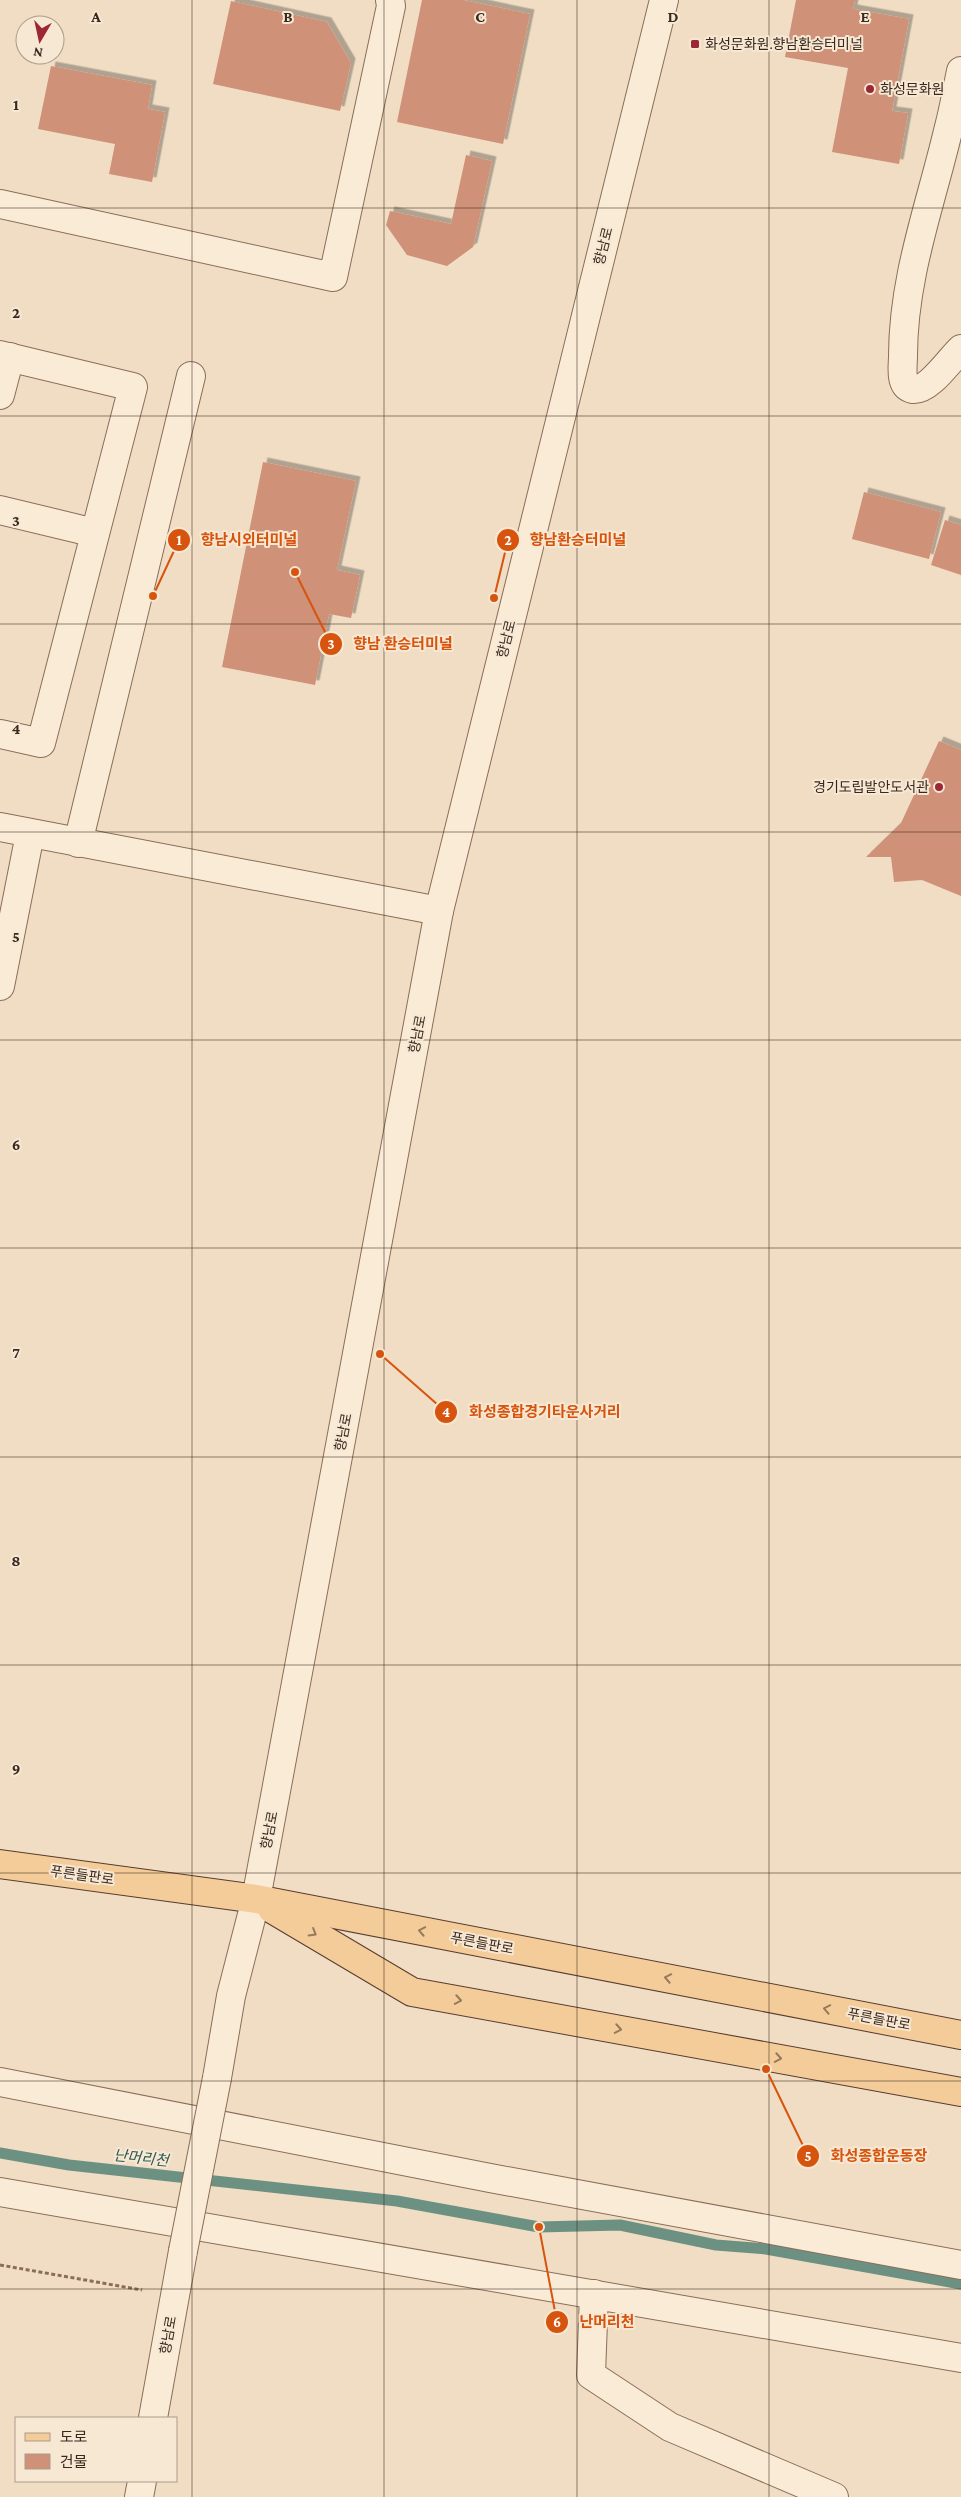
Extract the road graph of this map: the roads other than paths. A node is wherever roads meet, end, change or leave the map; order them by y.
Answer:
1 (390, 0) edge
2 (664, 0) edge
3 (961, 71) edge
4 (955, 128) edge
5 (0, 204) edge
6 (961, 349) edge
7 (5, 356) edge
8 (191, 376) dead end
9 (0, 395) edge
10 (0, 510) edge
11 (95, 534) junction
12 (0, 734) edge
13 (0, 827) edge
14 (30, 834) junction
15 (78, 843) junction
16 (439, 911) junction
17 (0, 986) edge
18 (0, 1864) edge
19 (256, 1899) junction
20 (961, 2035) edge
21 (0, 2082) edge
22 (961, 2092) edge
23 (0, 2192) edge
24 (961, 2265) edge
25 (594, 2294) junction
26 (961, 2358) edge
27 (153, 2417) edge
28 (142, 2482) edge
29 (139, 2497) edge
30 (834, 2497) edge

1 - 5 street
2 - 16 street, 향남로
3 - 4 street
4 - 6 street
7 - 9 street
7 - 11 street
8 - 15 street
10 - 11 street
11 - 12 street
13 - 14 street
14 - 15 street
14 - 17 street
15 - 16 street
16 - 19 street, 향남로
18 - 19 main road, 푸른들판로
20 -> 19 main road, 푸른들판로
19 -> 22 main road
19 - 27 street, 향남로, bridge
21 - 24 street
23 - 25 street
25 - 26 street
25 - 30 street
28 - 29 street

